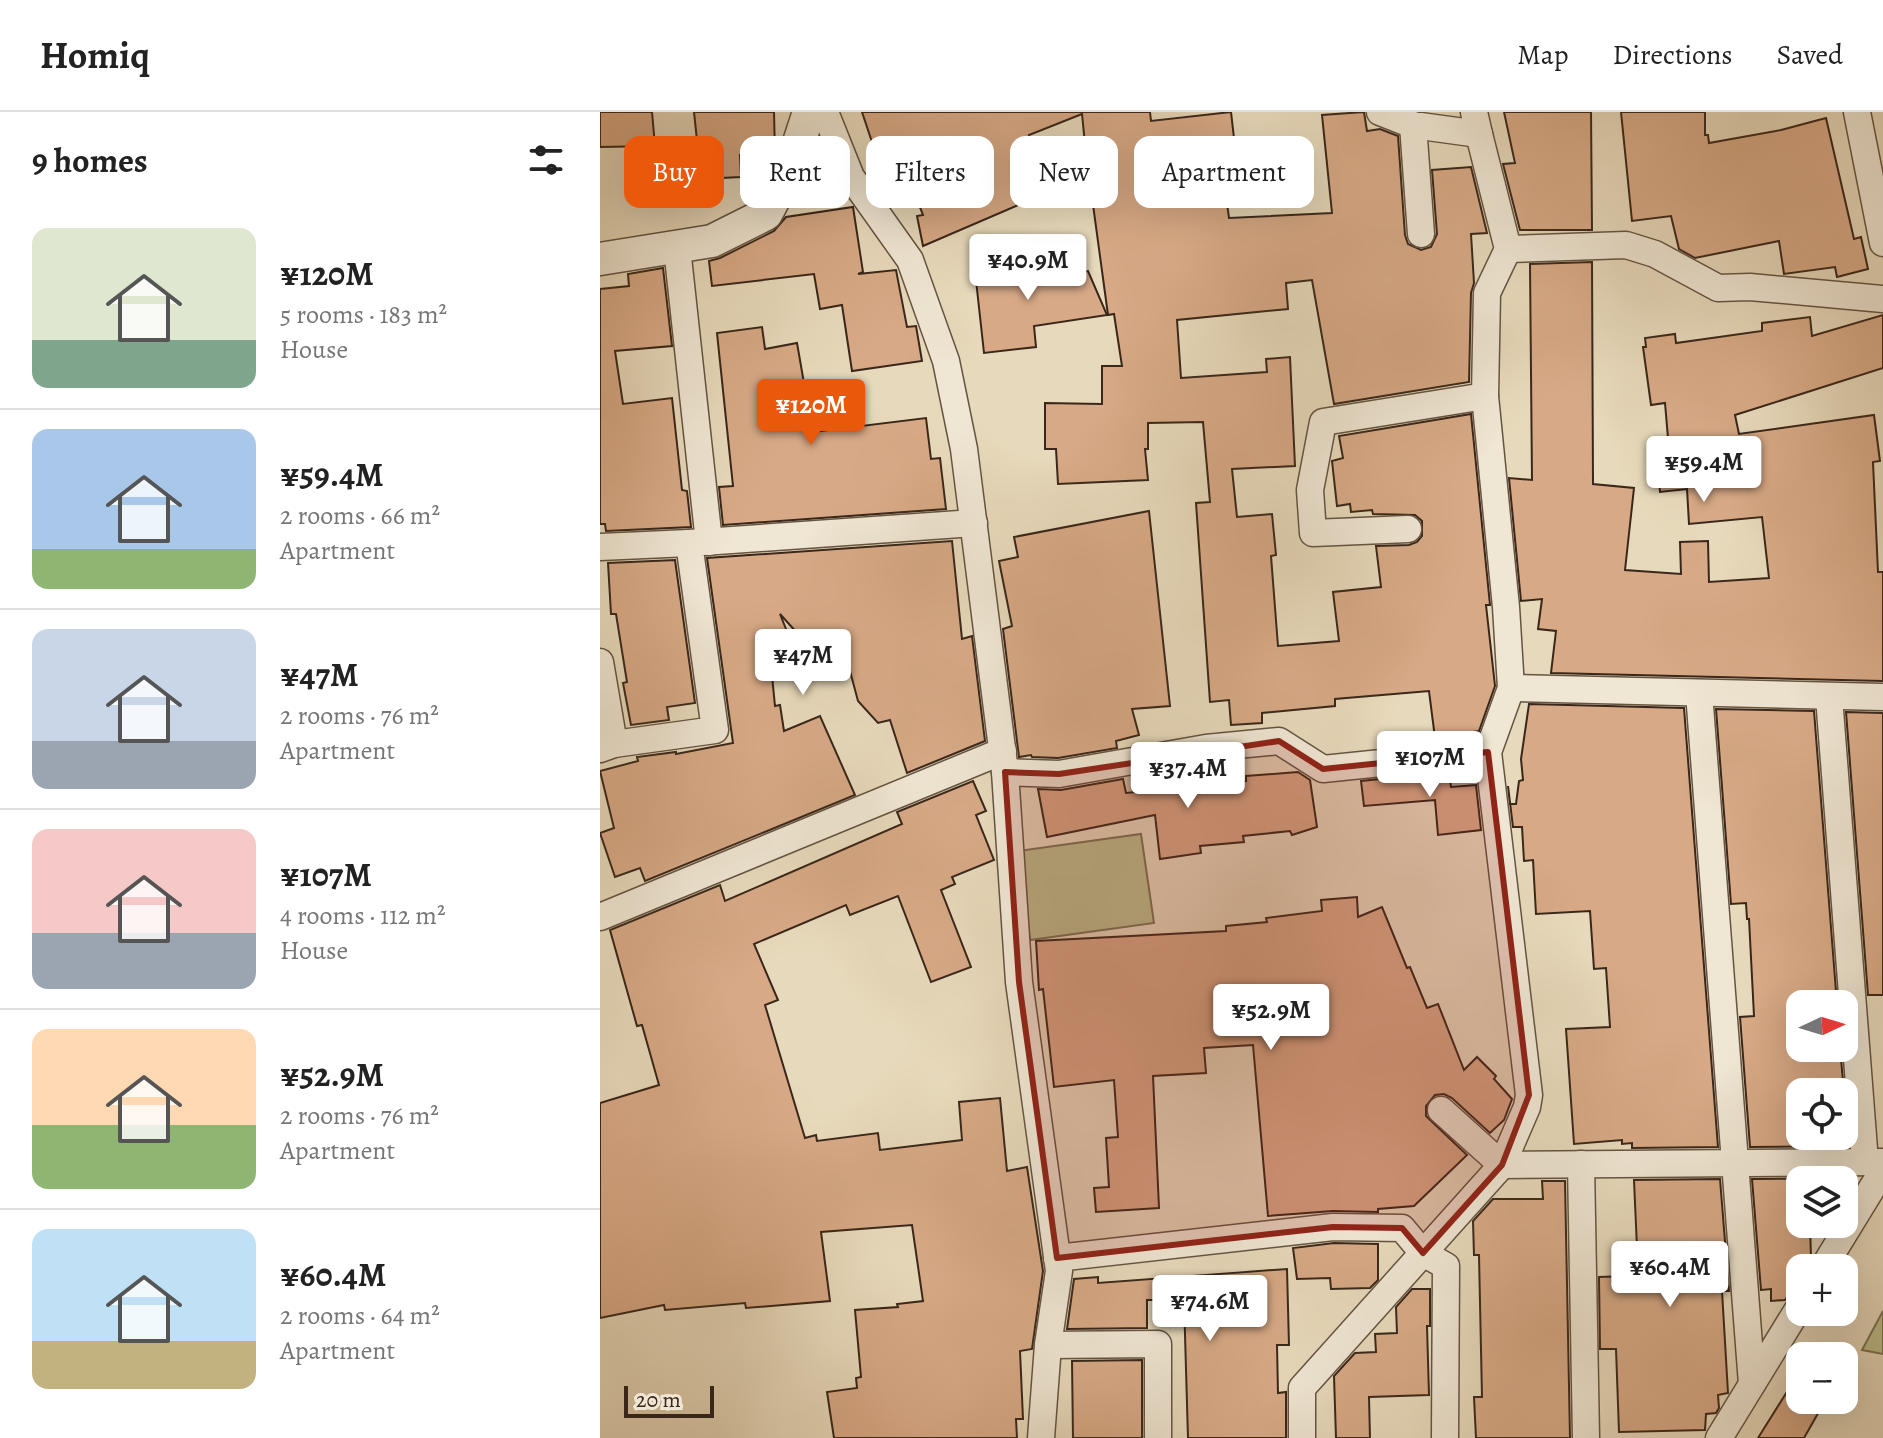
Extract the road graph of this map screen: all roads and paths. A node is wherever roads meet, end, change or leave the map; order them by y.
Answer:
1 (809, 112) edge
2 (825, 112) edge
3 (1380, 112) edge
4 (1857, 112) edge
5 (1476, 123) edge
6 (1413, 125) junction
7 (1421, 234) dead end
8 (1883, 243) edge
9 (677, 248) junction
10 (1508, 249) junction
11 (600, 259) edge
12 (1883, 299) edge
13 (1485, 396) junction
14 (974, 523) junction
15 (1408, 529) dead end
16 (699, 543) junction
17 (600, 547) edge
18 (600, 662) edge
19 (1511, 688) junction
20 (1699, 693) junction
21 (1829, 697) junction
22 (1883, 697) edge
23 (607, 746) edge
24 (1488, 752) junction
25 (1004, 761) junction
26 (600, 917) edge
27 (1441, 1110) dead end
28 (1737, 1163) junction
29 (1581, 1164) junction
30 (1502, 1165) junction
31 (1877, 1165) edge
32 (1423, 1253) junction
33 (1830, 1254) edge
34 (1057, 1258) junction
35 (1788, 1326) edge
36 (1048, 1345) junction
37 (1752, 1384) junction
38 (1041, 1438) edge
39 (1158, 1438) edge
40 (1302, 1438) edge
41 (1445, 1438) edge
42 (1586, 1438) edge
43 (1719, 1438) edge

1 - 9 street
2 - 14 street
3 - 6 street
4 - 8 street
5 - 6 street
5 - 10 street
6 - 7 street
9 - 11 street
9 - 16 street
10 - 12 street
10 - 13 street
13 - 15 street
13 - 19 street
14 - 16 street
14 - 25 street
16 - 17 street
16 - 23 street
18 - 23 street
19 - 20 street
19 - 24 street
20 - 21 street
20 - 28 street
21 - 22 street
21 - 31 street
24 - 25 street
24 - 30 street
25 - 26 street
25 - 34 street
27 - 30 street
28 - 29 street
28 - 31 street
28 - 37 street
29 - 30 street
29 - 42 street
30 - 32 street
31 - 33 street
32 - 34 street
32 - 40 street
32 - 41 street
34 - 36 street
35 - 37 street
36 - 38 street
36 - 39 street
37 - 43 street

